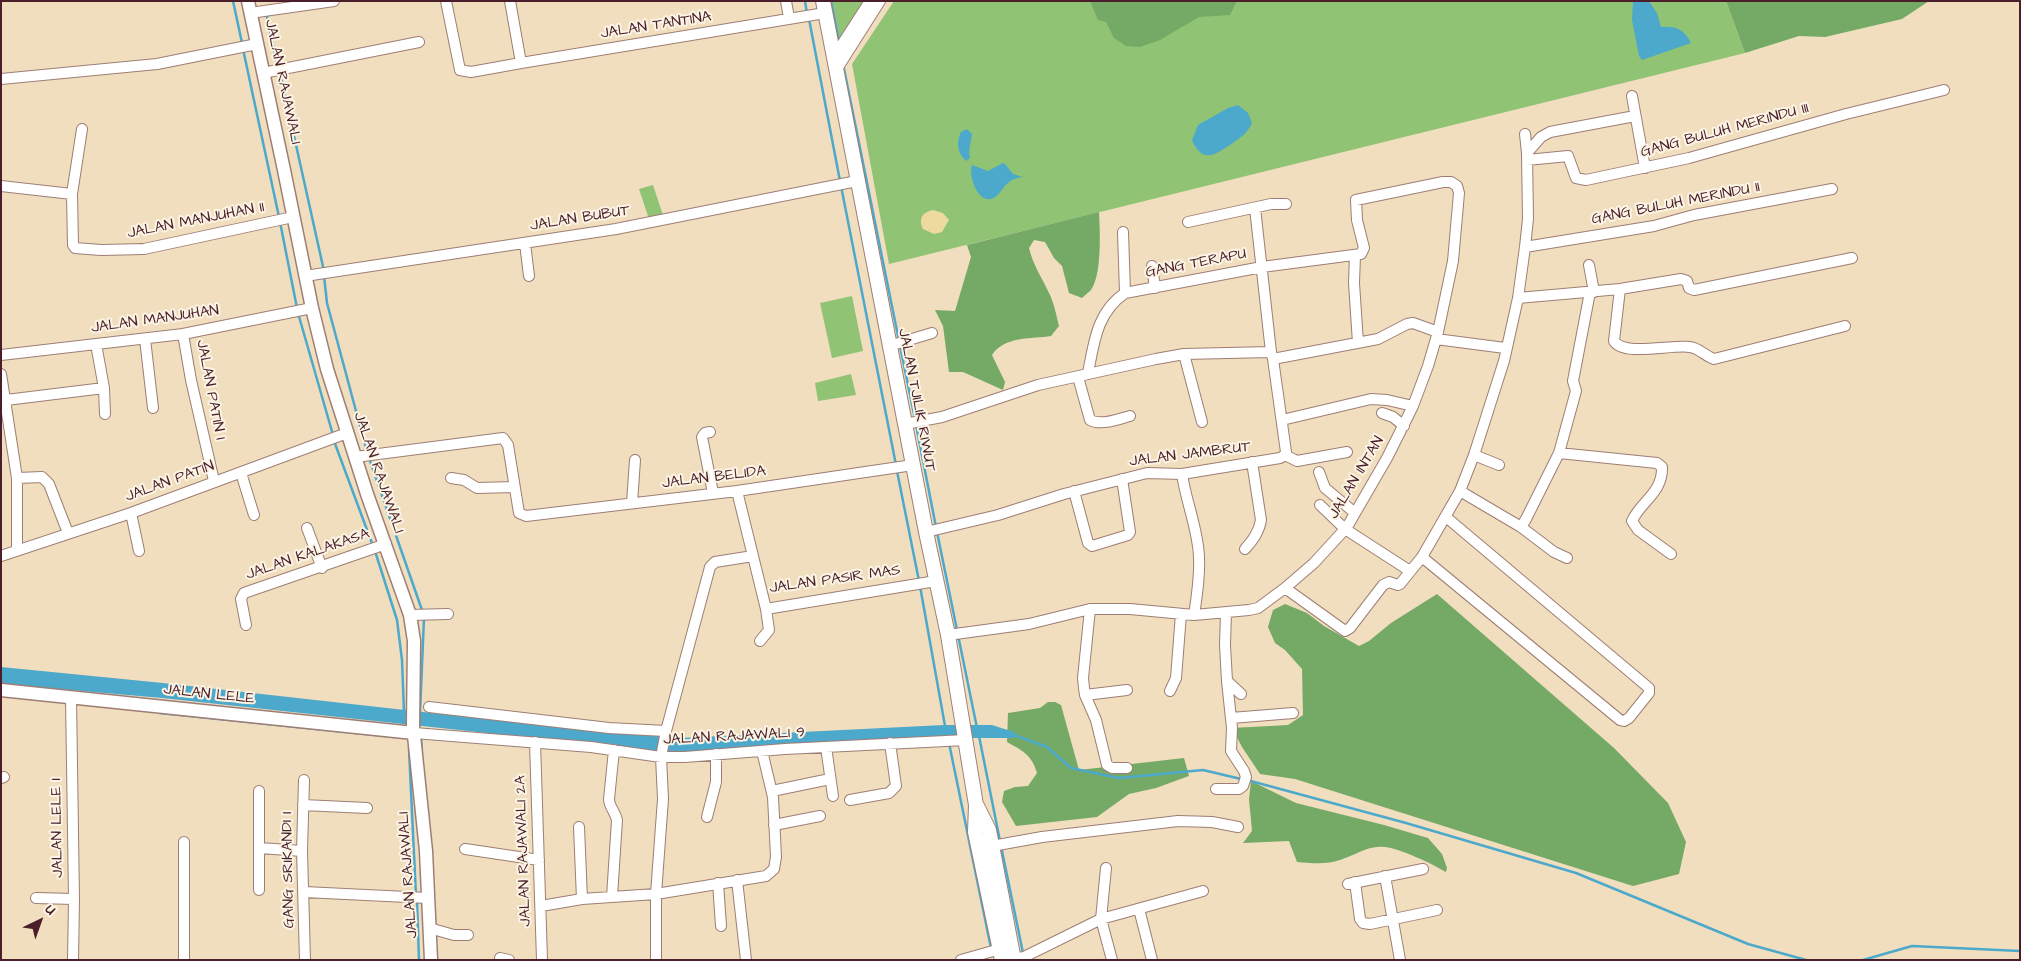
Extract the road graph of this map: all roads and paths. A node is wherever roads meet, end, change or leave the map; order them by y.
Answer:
1 (334, 1) edge
2 (446, 1) edge
3 (510, 1) edge
4 (786, 1) edge
5 (870, 1) edge
6 (880, 1) edge
7 (249, 7) edge
8 (824, 7) edge
9 (789, 18) junction
10 (418, 42) dead end
11 (257, 44) junction
12 (832, 52) junction
13 (521, 63) junction
14 (835, 72) junction
15 (263, 73) junction
16 (1, 79) edge
17 (1944, 90) dead end
18 (1632, 96) dead end
19 (1635, 116) junction
20 (82, 129) dead end
21 (1525, 134) dead end
22 (1527, 157) junction
23 (1645, 168) junction
24 (857, 181) junction
25 (1, 186) edge
26 (1832, 189) dead end
27 (72, 194) junction
28 (1286, 204) dead end
29 (1254, 208) junction
30 (293, 217) junction
31 (1188, 222) dead end
32 (1123, 232) dead end
33 (524, 243) junction
34 (1525, 247) junction
35 (1359, 254) junction
36 (1852, 258) dead end
37 (1152, 266) dead end
38 (1589, 266) dead end
39 (1262, 267) junction
40 (306, 276) junction
41 (529, 276) dead end
42 (1155, 288) junction
43 (1620, 289) junction
44 (1125, 292) junction
45 (1592, 292) junction
46 (1518, 298) junction
47 (312, 308) junction
48 (1845, 326) dead end
49 (932, 333) dead end
50 (183, 334) junction
51 (1437, 335) junction
52 (145, 339) junction
53 (1358, 343) junction
54 (96, 344) junction
55 (890, 346) junction
56 (1506, 348) junction
57 (1184, 354) junction
58 (1, 355) edge
59 (1272, 355) junction
60 (1, 374) edge
61 (1083, 375) junction
62 (104, 388) junction
63 (6, 400) junction
64 (1413, 406) junction
65 (153, 408) dead end
66 (105, 414) dead end
67 (1382, 414) dead end
68 (1130, 416) dead end
69 (1282, 420) junction
70 (1202, 422) dead end
71 (905, 424) junction
72 (1404, 426) junction
73 (710, 432) dead end
74 (347, 433) junction
75 (1346, 452) dead end
76 (1559, 453) junction
77 (1284, 455) junction
78 (1474, 455) junction
79 (355, 457) junction
80 (635, 460) dead end
81 (1252, 462) junction
82 (913, 465) junction
83 (1499, 465) dead end
84 (1319, 472) dead end
85 (240, 473) junction
86 (1182, 474) junction
87 (17, 478) junction
88 (452, 478) dead end
89 (1122, 479) junction
90 (214, 482) junction
91 (514, 487) junction
92 (737, 491) junction
93 (1074, 491) junction
94 (1460, 491) junction
95 (713, 493) junction
96 (632, 503) junction
97 (1320, 505) dead end
98 (131, 513) junction
99 (1355, 513) junction
100 (254, 515) dead end
101 (1446, 517) junction
102 (1521, 527) junction
103 (307, 528) dead end
104 (1345, 529) junction
105 (926, 532) junction
106 (68, 533) junction
107 (386, 544) junction
108 (1245, 549) dead end
109 (17, 551) junction
110 (139, 551) dead end
111 (1671, 554) dead end
112 (1, 556) edge
113 (753, 556) junction
114 (1422, 557) junction
115 (1567, 558) dead end
116 (322, 568) junction
117 (1410, 571) junction
118 (936, 581) junction
119 (1284, 588) junction
120 (766, 608) junction
121 (1090, 609) junction
122 (1226, 613) junction
123 (448, 614) dead end
124 (1181, 614) junction
125 (410, 615) junction
126 (1194, 615) junction
127 (246, 625) dead end
128 (948, 635) junction
129 (760, 641) dead end
130 (1227, 681) junction
131 (1, 690) edge
132 (1127, 690) dead end
133 (1170, 691) dead end
134 (1085, 694) junction
135 (1240, 694) dead end
136 (71, 697) junction
137 (429, 707) dead end
138 (1293, 713) dead end
139 (1231, 718) junction
140 (414, 729) junction
141 (965, 730) junction
142 (665, 734) junction
143 (535, 742) junction
144 (890, 743) junction
145 (826, 746) junction
146 (614, 750) junction
147 (762, 751) junction
148 (716, 754) junction
149 (661, 755) junction
150 (1127, 768) dead end
151 (830, 779) junction
152 (304, 780) dead end
153 (1216, 789) dead end
154 (259, 791) dead end
155 (772, 792) junction
156 (833, 796) dead end
157 (850, 800) dead end
158 (303, 805) junction
159 (976, 805) junction
160 (367, 808) dead end
161 (820, 816) dead end
162 (708, 817) dead end
163 (774, 825) junction
164 (579, 827) dead end
165 (1238, 827) dead end
166 (184, 842) dead end
167 (992, 846) junction
168 (260, 848) junction
169 (465, 849) dead end
170 (302, 852) junction
171 (539, 860) junction
172 (1106, 868) dead end
173 (1423, 869) dead end
174 (1384, 876) junction
175 (737, 880) junction
176 (718, 883) junction
177 (259, 890) dead end
178 (1204, 891) dead end
179 (304, 892) junction
180 (656, 894) junction
181 (612, 897) junction
182 (36, 898) dead end
183 (420, 898) junction
184 (74, 899) junction
185 (582, 899) junction
186 (541, 906) junction
187 (1139, 909) junction
188 (1436, 910) dead end
189 (1101, 918) junction
190 (1393, 920) junction
191 (721, 926) dead end
192 (429, 928) junction
193 (468, 935) dead end
194 (1001, 954) edge
195 (73, 960) edge
196 (184, 960) edge
197 (305, 960) edge
198 (431, 960) edge
199 (542, 960) edge
200 (656, 960) edge
201 (746, 960) edge
202 (961, 960) edge
203 (1014, 960) edge
204 (1112, 960) edge
205 (1152, 960) edge
206 (1400, 960) edge

1 - 7 street
2 - 13 street, JALAN TANTINA
3 - 13 street
4 - 9 street
5 - 12 street
6 - 14 street
7 - 11 main road, JALAN RAJAWALI
8 - 9 street, JALAN TANTINA
8 - 12 highway, JALAN TJILIK RIWUT
9 - 13 street, JALAN TANTINA
10 - 15 street
11 - 15 main road, JALAN RAJAWALI
11 - 16 street
12 - 14 highway, JALAN TJILIK RIWUT
14 - 24 highway, JALAN TJILIK RIWUT
15 - 30 main road, JALAN RAJAWALI
17 - 23 street, GANG BULUH MERINDU III
18 - 19 street
19 - 22 street
19 - 23 street
20 - 27 street, JALAN MANJUHAN II
21 - 22 street
22 - 23 street, GANG BULUH MERINDU III
22 - 34 street
24 - 33 street, JALAN BUBUT
24 - 55 highway, JALAN TJILIK RIWUT
25 - 27 street
26 - 34 street, GANG BULUH MERINDU II
27 - 30 street, JALAN MANJUHAN II
28 - 29 street
29 - 31 street
29 - 39 street
30 - 40 main road, JALAN RAJAWALI
32 - 44 street
33 - 40 street, JALAN BUBUT
33 - 41 street
34 - 46 street
35 - 39 street, GANG TERAPU
35 - 51 street, JALAN INTAN
35 - 53 street
36 - 43 street
37 - 42 street
38 - 45 street
39 - 42 street, GANG TERAPU
39 - 59 street
40 - 47 main road, JALAN RAJAWALI
42 - 44 street, GANG TERAPU
43 - 45 street
43 - 48 street
44 - 61 street
45 - 46 street
45 - 76 street
46 - 56 street
47 - 50 street, JALAN MANJUHAN
47 - 74 main road, JALAN RAJAWALI
49 - 55 street
50 - 52 street, JALAN MANJUHAN
50 - 90 street, JALAN PATIN I
51 - 53 street
51 - 56 street
51 - 64 street, JALAN INTAN
52 - 54 street, JALAN MANJUHAN
52 - 65 street
53 - 59 street
54 - 58 street, JALAN MANJUHAN
54 - 62 street
55 - 71 highway, JALAN TJILIK RIWUT
56 - 78 street
57 - 59 street
57 - 61 street
57 - 70 street
59 - 69 street
60 - 63 street
61 - 68 street
61 - 71 street
62 - 63 street
62 - 66 street
63 - 87 street
64 - 69 street
64 - 72 street, JALAN INTAN
67 - 72 street
69 - 77 street
71 - 82 highway, JALAN TJILIK RIWUT
72 - 99 street, JALAN INTAN
73 - 95 street
74 - 79 main road, JALAN RAJAWALI
74 - 85 street, JALAN PATIN
75 - 77 street
76 - 102 street
76 - 111 street
77 - 81 street, JALAN JAMBRUT
78 - 83 street
78 - 94 street
79 - 91 street
79 - 107 main road, JALAN RAJAWALI
80 - 96 street
81 - 86 street, JALAN JAMBRUT
81 - 108 street
82 - 92 street, JALAN BELIDA
82 - 105 highway, JALAN TJILIK RIWUT
84 - 99 street
85 - 90 street, JALAN PATIN
85 - 100 street
86 - 89 street, JALAN JAMBRUT
86 - 126 street
87 - 106 street
87 - 109 street
88 - 91 street
89 - 93 street, JALAN JAMBRUT
89 - 93 street
90 - 98 street, JALAN PATIN
91 - 96 street, JALAN BELIDA
92 - 95 street, JALAN BELIDA
92 - 113 street, JALAN PASIR MAS
93 - 105 street, JALAN JAMBRUT
94 - 101 street
94 - 102 street
95 - 96 street, JALAN BELIDA
97 - 104 street
98 - 106 street, JALAN PATIN
98 - 110 street
99 - 104 street, JALAN INTAN
101 - 114 street
101 - 114 street
102 - 115 street
103 - 116 street
104 - 117 street
104 - 119 street, JALAN INTAN
105 - 118 highway, JALAN TJILIK RIWUT
106 - 109 street, JALAN PATIN
107 - 116 street, JALAN KALAKASA
107 - 125 main road, JALAN RAJAWALI
109 - 112 street, JALAN PATIN
113 - 120 street, JALAN PASIR MAS
113 - 142 street
114 - 117 street
116 - 127 street, JALAN KALAKASA
117 - 119 street
118 - 120 street, JALAN PASIR MAS
118 - 128 highway, JALAN TJILIK RIWUT
119 - 122 street, JALAN INTAN
120 - 129 street
121 - 124 street, JALAN INTAN
121 - 128 street, JALAN INTAN
121 - 134 street
122 - 126 street, JALAN INTAN
122 - 130 street
123 - 125 street
124 - 126 street, JALAN INTAN
124 - 133 street
125 - 140 main road, JALAN RAJAWALI
128 - 141 highway, JALAN TJILIK RIWUT
130 - 135 street
130 - 139 street
131 - 136 main road, JALAN LELE
132 - 134 street
134 - 150 street
136 - 140 main road, JALAN LELE
136 - 184 street, JALAN LELE I
137 - 142 street
138 - 139 street
139 - 153 street
140 - 143 street, JALAN RAJAWALI 9
140 - 183 main road, JALAN RAJAWALI
141 - 144 street, JALAN RAJAWALI 9
141 - 159 highway, JALAN TJILIK RIWUT
142 - 149 street
143 - 146 street, JALAN RAJAWALI 9
143 - 171 street, JALAN RAJAWALI 2A
144 - 145 street, JALAN RAJAWALI 9
144 - 157 street
145 - 147 street, JALAN RAJAWALI 9
145 - 151 street
146 - 149 street, JALAN RAJAWALI 9
146 - 181 street
147 - 148 street, JALAN RAJAWALI 9
147 - 155 street
148 - 149 street, JALAN RAJAWALI 9
148 - 162 street
149 - 180 street
151 - 155 street
151 - 156 street
152 - 158 street, GANG SRIKANDI I
154 - 168 street
155 - 163 street
158 - 160 street
158 - 170 street, GANG SRIKANDI I
159 - 167 highway, JALAN TJILIK RIWUT
159 - 194 highway, JALAN TJILIK RIWUT
161 - 163 street
163 - 175 street
164 - 185 street
165 - 167 street
166 - 196 street
167 - 203 highway, JALAN TJILIK RIWUT
168 - 170 street
168 - 177 street
169 - 171 street
170 - 179 street, GANG SRIKANDI I
171 - 186 street, JALAN RAJAWALI 2A
172 - 189 street
173 - 174 street
174 - 190 street
174 - 190 street
175 - 176 street
175 - 201 street
176 - 180 street
176 - 191 street
178 - 187 street
179 - 183 street
179 - 197 street, GANG SRIKANDI I
180 - 181 street
180 - 200 street
181 - 185 street
182 - 184 street
183 - 192 main road, JALAN RAJAWALI
184 - 195 street, JALAN LELE I
185 - 186 street
186 - 199 street, JALAN RAJAWALI 2A
187 - 189 street
187 - 205 street
188 - 190 street
189 - 203 street
189 - 204 street
190 - 206 street
192 - 193 street
192 - 198 main road, JALAN RAJAWALI
194 - 202 street

